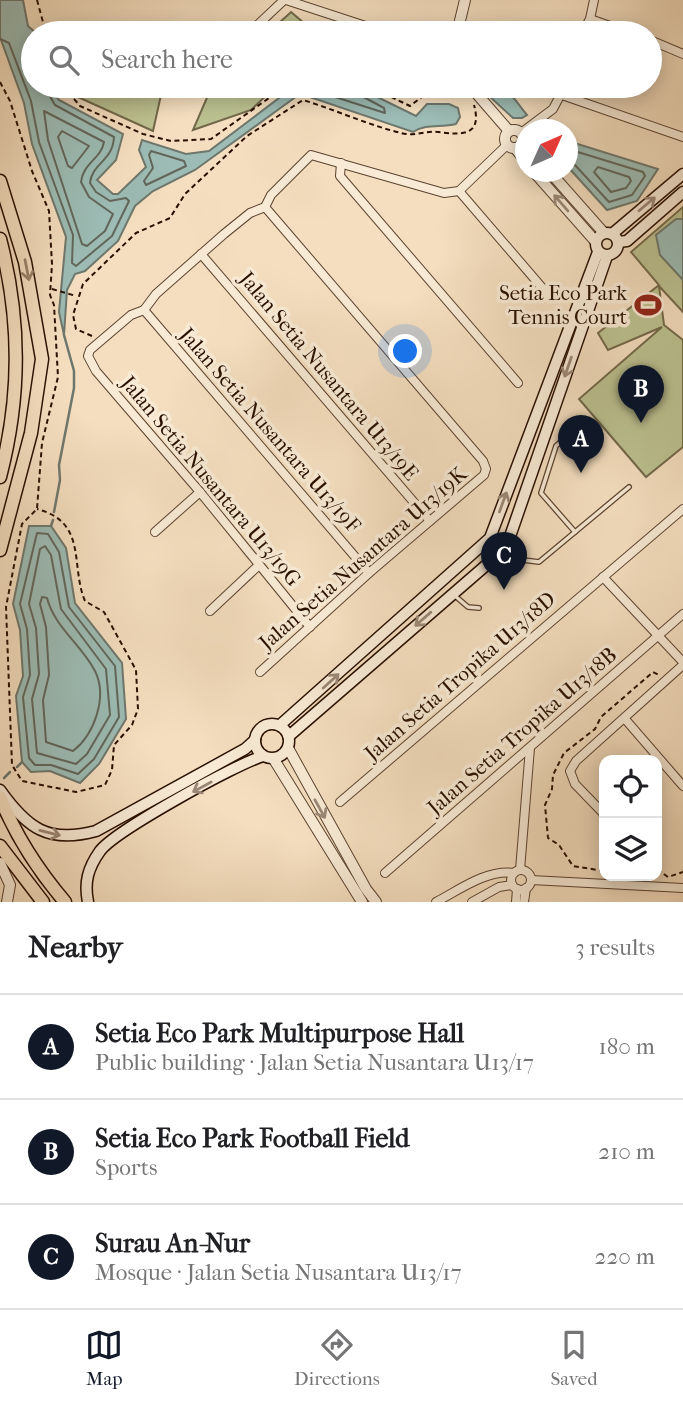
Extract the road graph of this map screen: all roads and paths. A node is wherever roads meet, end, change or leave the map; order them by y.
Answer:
1 (37, 0) edge
2 (285, 0) edge
3 (466, 0) edge
4 (594, 0) edge
5 (590, 19) joint
6 (43, 21) edge
7 (262, 21) edge
8 (350, 21) edge
9 (460, 21) edge
10 (596, 21) edge
11 (662, 45) edge
12 (683, 54) edge
13 (0, 82) edge
14 (73, 98) edge
15 (269, 98) edge
16 (393, 98) edge
17 (420, 98) edge
18 (469, 98) dead end
19 (480, 98) edge
20 (560, 98) edge
21 (571, 98) edge
22 (542, 119) edge
23 (509, 131) junction
24 (515, 134) edge
25 (683, 137) edge
26 (515, 144) edge
27 (511, 147) junction
28 (515, 151) edge
29 (341, 163) junction
30 (683, 174) edge
31 (0, 181) edge
32 (542, 182) edge
33 (560, 182) edge
34 (459, 191) junction
35 (683, 192) edge
36 (265, 207) junction
37 (611, 236) junction
38 (0, 239) edge
39 (0, 248) edge
40 (600, 250) junction
41 (201, 254) junction
42 (7, 267) junction
43 (50, 288) junction
44 (78, 296) junction
45 (551, 298) dead end
46 (144, 310) junction
47 (98, 342) junction
48 (518, 383) dead end
49 (575, 429) dead end
50 (0, 477) edge
51 (629, 487) dead end
52 (200, 492) junction
53 (37, 509) junction
54 (683, 509) edge
55 (430, 521) junction
56 (155, 532) dead end
57 (576, 533) junction
58 (507, 544) junction
59 (0, 550) edge
60 (259, 565) junction
61 (369, 573) junction
62 (603, 577) junction
63 (452, 593) junction
64 (479, 608) dead end
65 (210, 611) dead end
66 (683, 614) edge
67 (310, 627) junction
68 (659, 635) junction
69 (683, 664) edge
70 (260, 672) dead end
71 (673, 674) junction
72 (625, 719) junction
73 (280, 725) junction
74 (289, 736) junction
75 (255, 740) junction
76 (288, 748) junction
77 (530, 748) junction
78 (268, 757) junction
79 (683, 786) edge
80 (0, 790) edge
81 (0, 797) edge
82 (340, 802) dead end
83 (599, 809) edge
84 (0, 846) edge
85 (0, 863) edge
86 (599, 870) edge
87 (517, 872) junction
88 (683, 872) edge
89 (385, 873) dead end
90 (662, 873) edge
91 (485, 877) junction
92 (521, 885) junction
93 (683, 888) edge
94 (461, 889) junction
95 (492, 891) junction
96 (7, 902) edge
97 (43, 902) edge
98 (65, 902) edge
99 (88, 902) edge
100 (362, 902) edge
101 (376, 902) edge
102 (436, 902) edge
103 (470, 902) edge
104 (516, 902) edge
105 (524, 902) edge

1 - 6 path
2 - 7 street
2 - 8 street
3 - 9 street
4 - 5 street
5 - 10 street
11 - 12 street
13 - 43 path
14 - 15 path
16 - 17 path
18 - 44 path
19 - 23 street
20 - 22 street
21 - 25 street
23 - 24 street
23 - 27 street
26 - 27 street
27 - 28 street
27 - 34 street
29 - 34 street
29 - 36 street
29 - 48 street
37 -> 30 main road
31 -> 59 highway
40 -> 32 street
33 - 37 street
34 - 45 street
35 - 37 main road
36 - 41 street
36 - 55 street, Jalan Setia Nusantara U13/19K
37 - 40 main road
37 - 40 main road
38 - 42 highway
39 - 42 highway
40 -> 58 main road
73 -> 40 main road
41 - 46 street
41 - 55 street, Jalan Setia Nusantara U13/19E
42 - 50 highway
43 - 44 path
43 - 53 path
44 - 47 path
46 - 47 street
46 - 61 street, Jalan Setia Nusantara U13/19F
47 - 52 street, Jalan Setia Nusantara U13/19G
49 - 57 lane
51 - 57 lane
52 - 56 street
52 - 60 street, Jalan Setia Nusantara U13/19G
53 - 53 path
54 - 62 street, Jalan Setia Tropika U13/18D
55 - 61 street, Jalan Setia Nusantara U13/19K
57 - 58 lane
58 - 63 main road
60 - 65 street
60 - 67 street, Jalan Setia Nusantara U13/19G
61 - 67 street, Jalan Setia Nusantara U13/19K
62 - 68 street
62 - 82 street, Jalan Setia Tropika U13/18D
63 - 64 lane
63 -> 74 main road
66 - 68 street, Jalan Setia Tropika U13/18B
67 - 70 street, Jalan Setia Nusantara U13/19K
68 - 69 street
68 - 77 street, Jalan Setia Tropika U13/18B
69 - 71 street
71 - 72 street
71 - 86 path
72 - 79 street
72 - 83 street
73 - 74 main road
73 - 75 main road
74 - 76 main road
75 - 78 main road
80 -> 75 main road
76 - 78 main road
76 -> 101 street
77 - 87 street
77 - 89 street, Jalan Setia Tropika U13/18B
78 -> 99 main road
78 - 100 street
81 - 98 highway
84 - 97 highway
85 - 96 street
87 - 91 street
87 - 92 street
87 - 92 street
88 - 90 path
91 - 94 street
91 - 95 street
92 - 93 street
92 - 95 street
92 - 104 street
92 - 105 street
94 - 102 street
94 - 103 street
95 - 103 street

